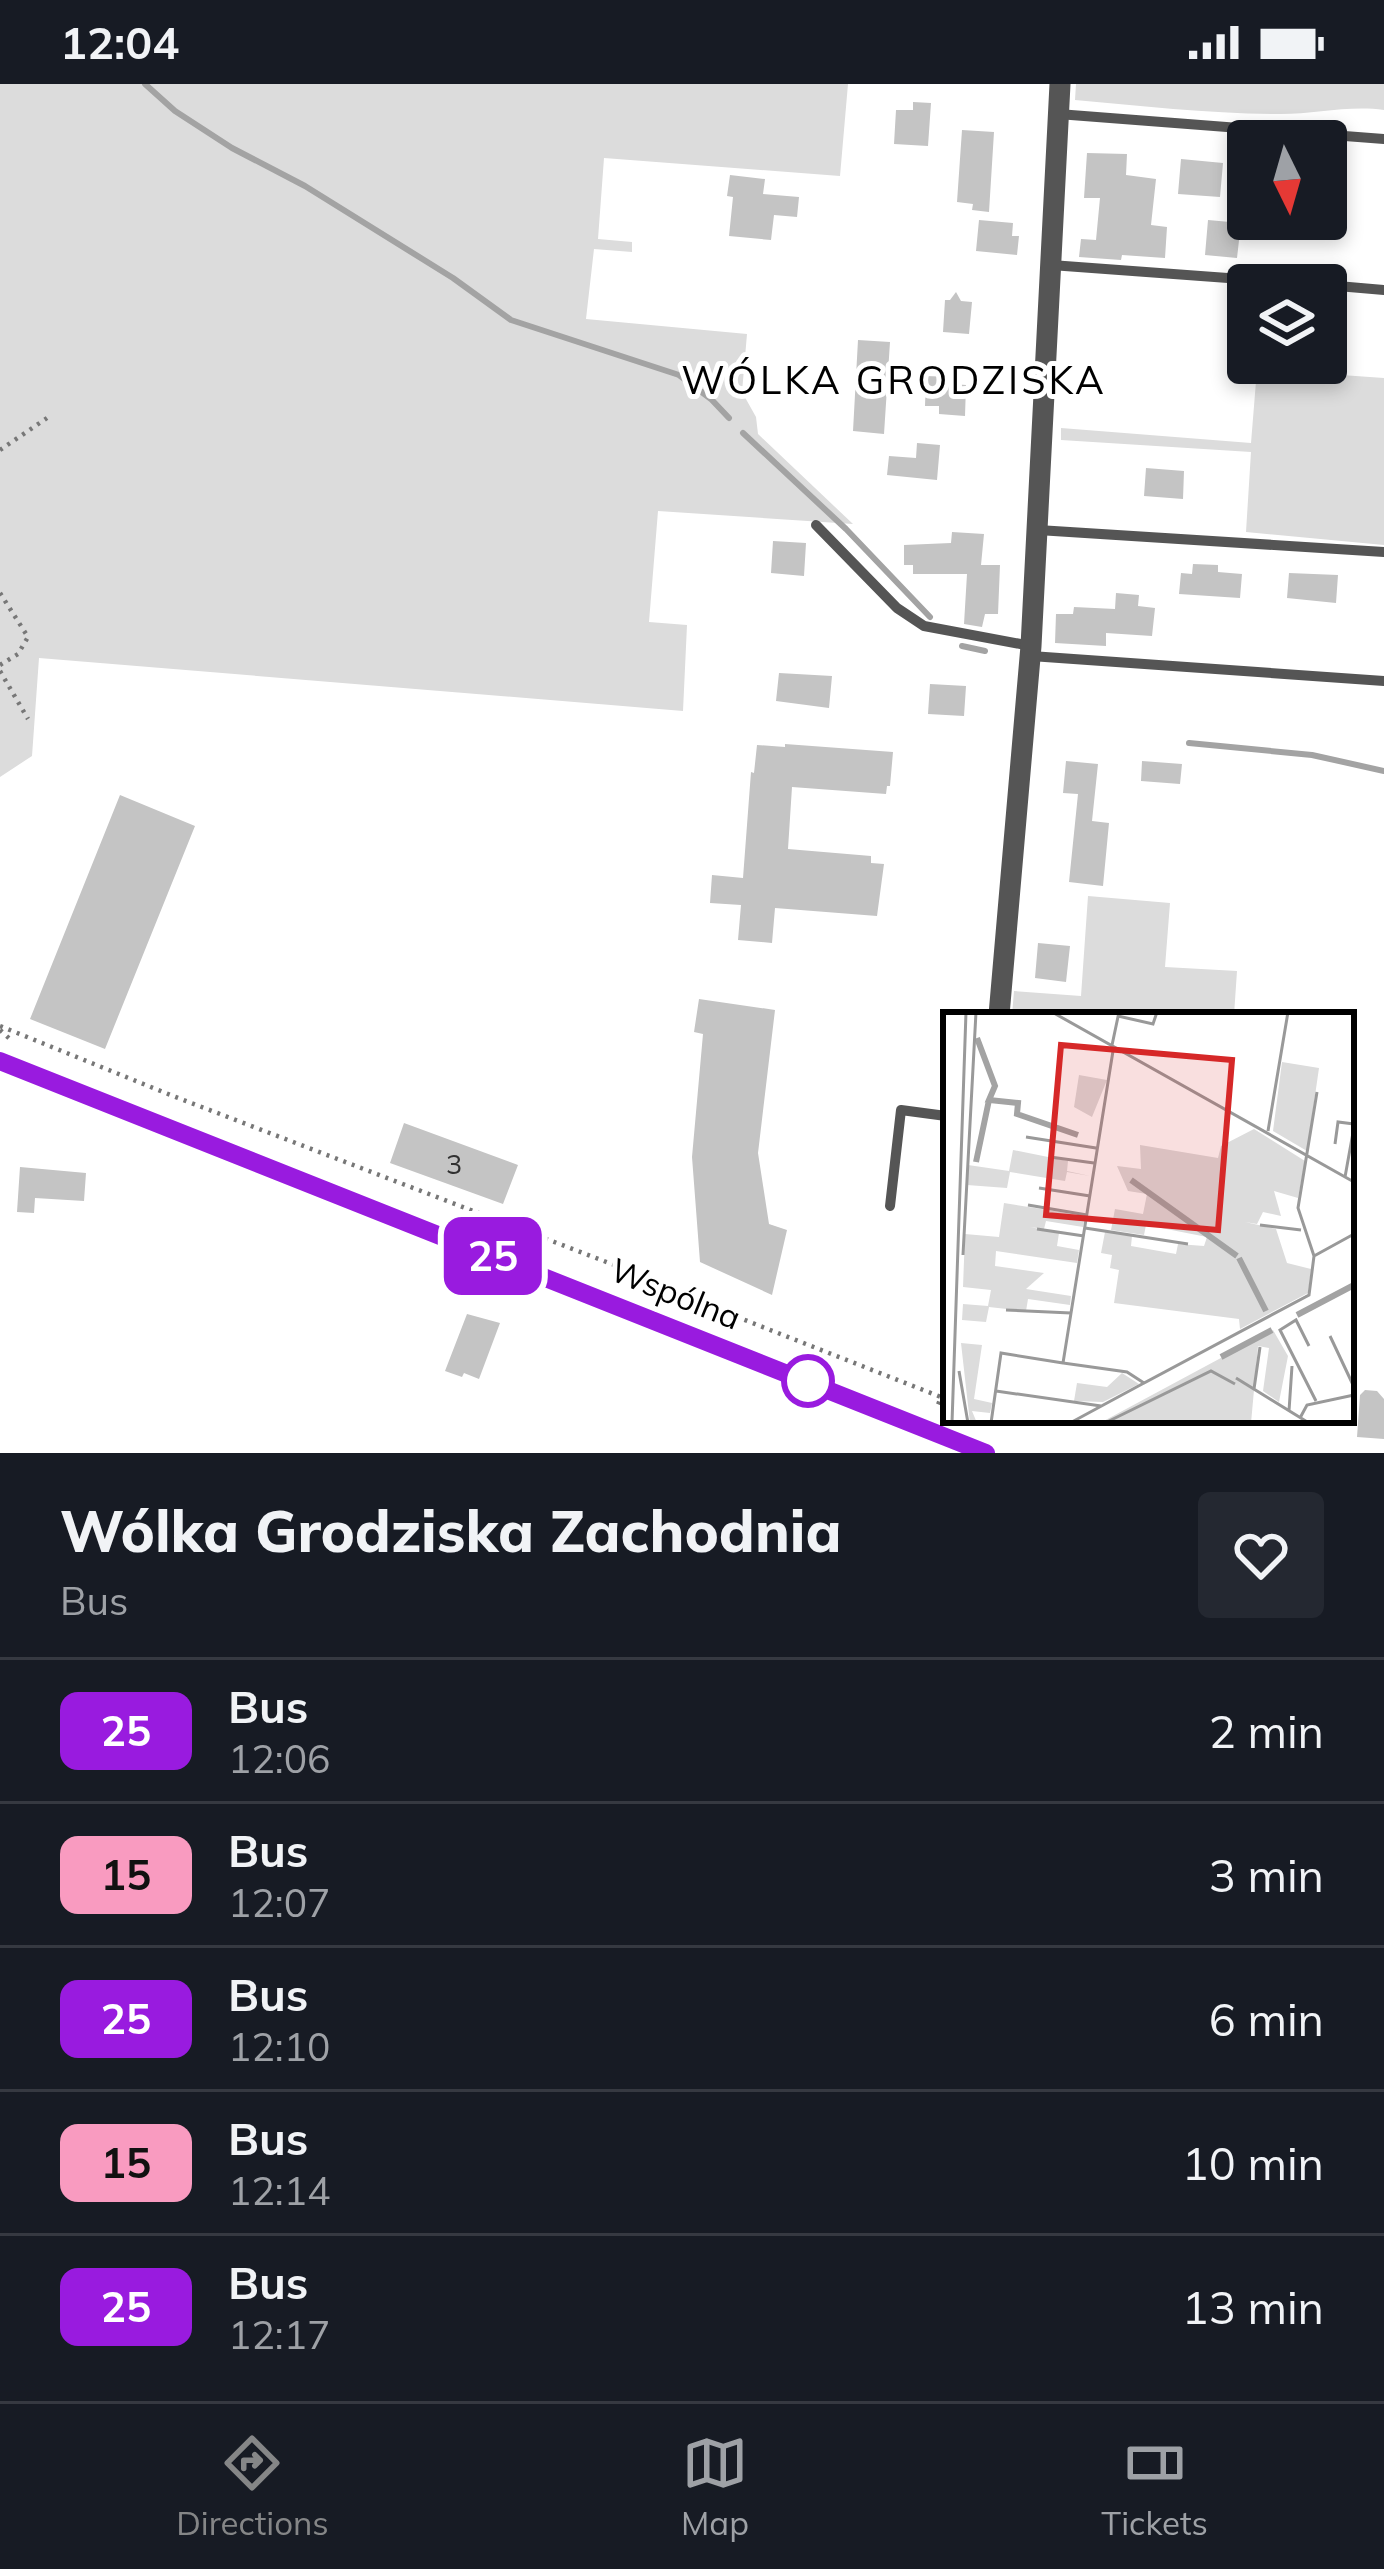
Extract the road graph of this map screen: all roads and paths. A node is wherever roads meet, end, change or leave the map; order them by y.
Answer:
1 (1060, 84) edge
2 (1058, 114) junction
3 (1384, 139) edge
4 (1050, 265) junction
5 (1227, 278) edge
6 (1347, 287) edge
7 (1384, 290) edge
8 (47, 418) dead end
9 (0, 450) edge
10 (816, 525) dead end
11 (1038, 530) junction
12 (1384, 552) edge
13 (0, 593) edge
14 (1031, 651) junction
15 (0, 668) edge
16 (1384, 681) edge
17 (28, 719) dead end
18 (999, 1012) edge
19 (0, 1026) edge
20 (3, 1062) edge
21 (943, 1116) edge
22 (890, 1205) dead end
23 (933, 1418) dead end
24 (974, 1444) edge

1 - 2 street
2 - 3 lane
2 - 4 street
4 - 5 lane
4 - 11 street
6 - 7 lane
8 - 9 path
10 - 14 lane
11 - 12 lane
11 - 14 street
13 - 15 path
14 - 16 lane
14 - 18 street
15 - 17 path
19 - 23 path
20 - 24 street, Wspólna
21 - 22 lane

